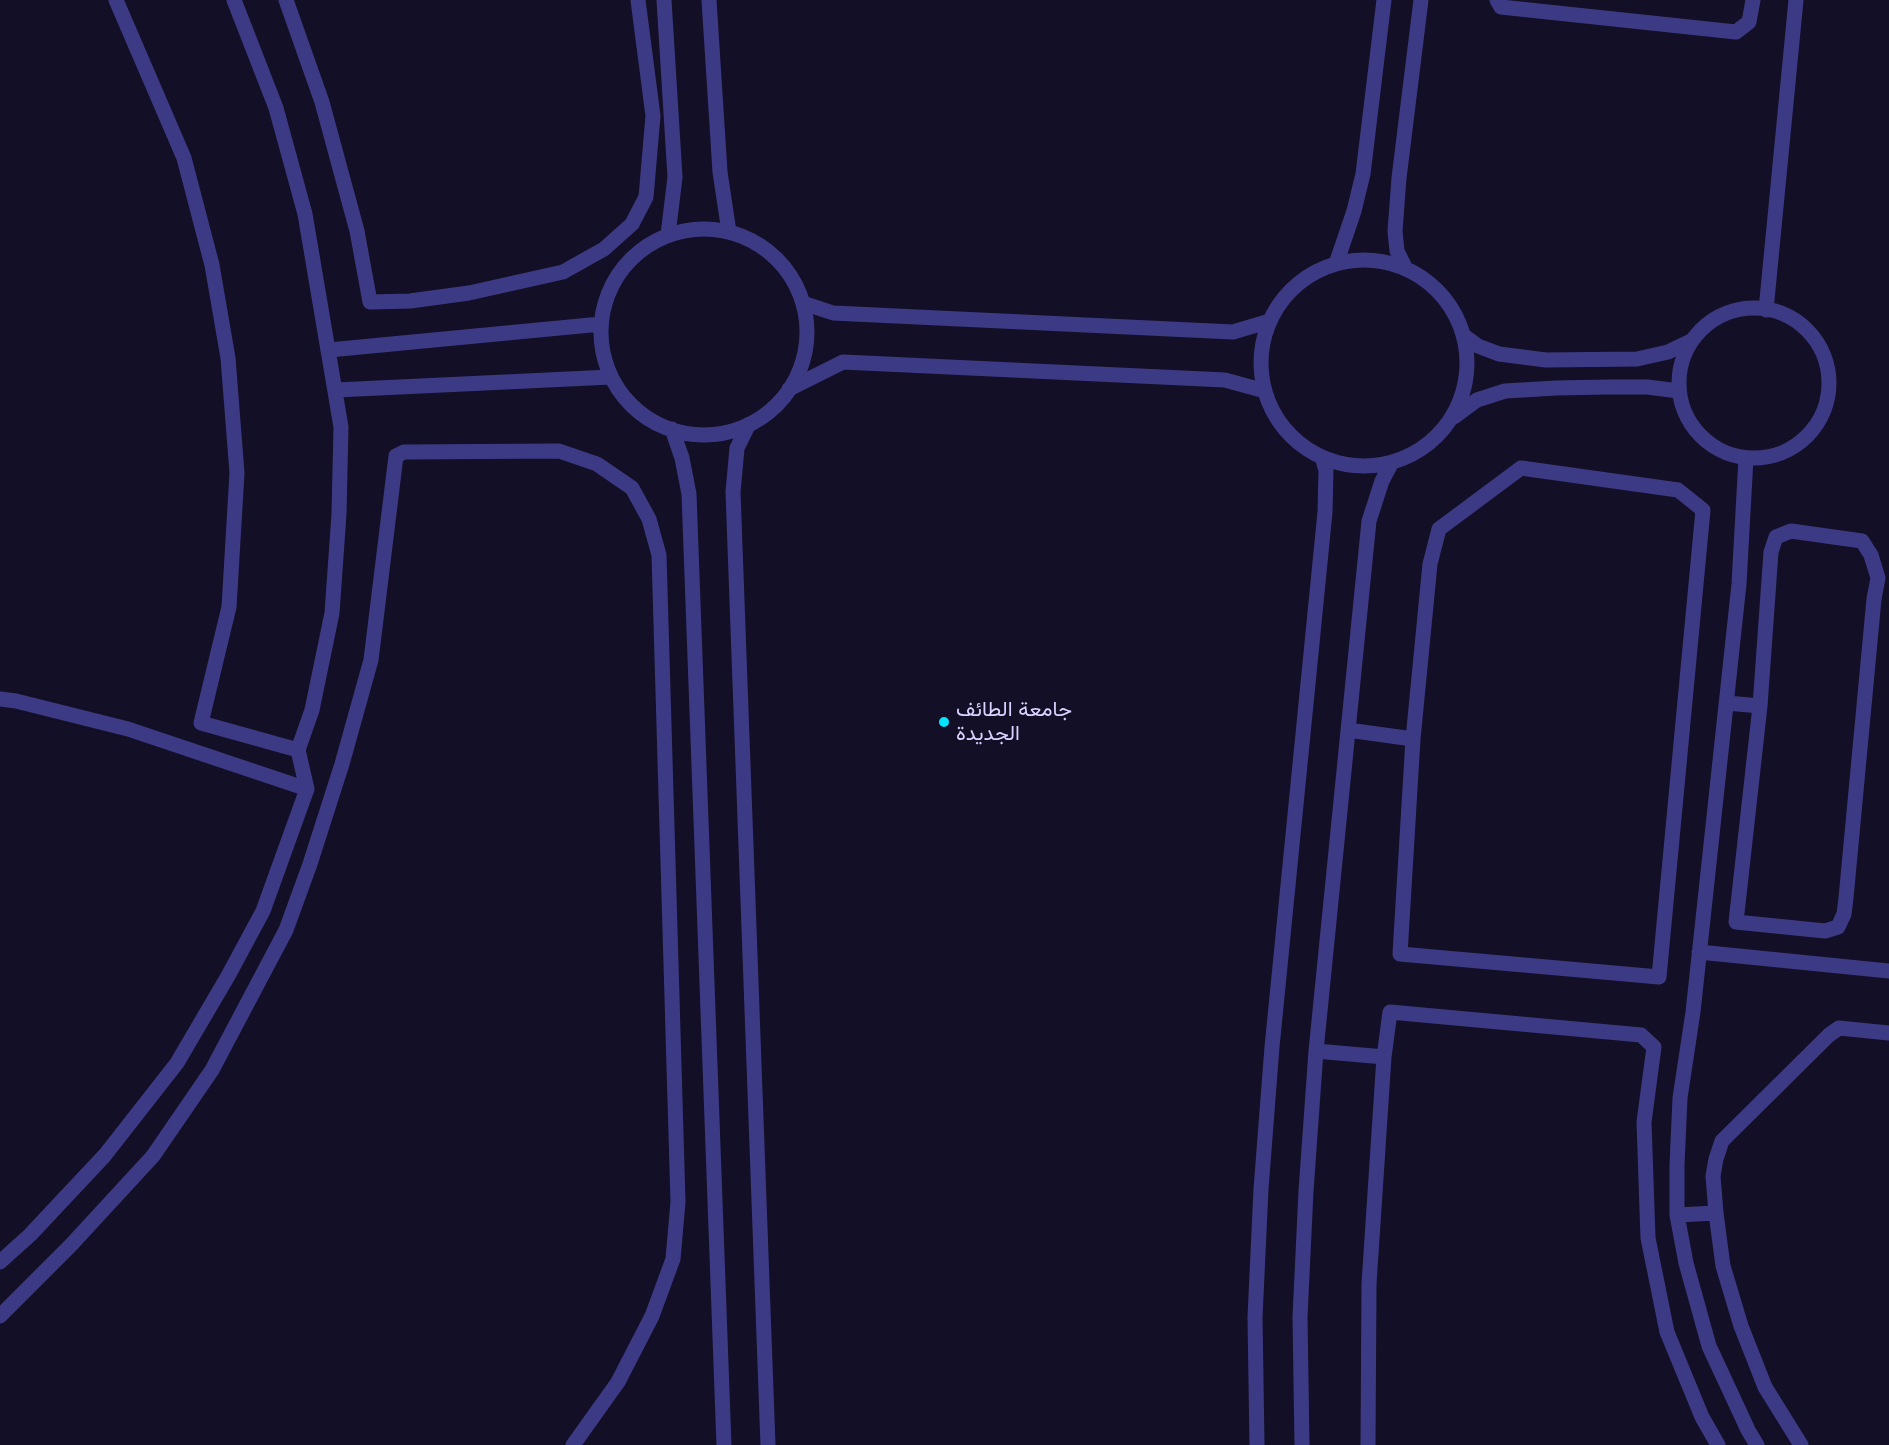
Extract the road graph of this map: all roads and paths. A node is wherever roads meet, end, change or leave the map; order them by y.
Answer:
1 (116, 0) edge
2 (234, 0) edge
3 (286, 0) edge
4 (638, 0) edge
5 (664, 0) edge
6 (709, 0) edge
7 (1384, 0) edge
8 (1421, 0) edge
9 (1497, 0) edge
10 (1753, 0) edge
11 (1796, 0) edge
12 (729, 232) junction
13 (669, 236) junction
14 (1336, 264) junction
15 (1406, 269) junction
16 (803, 303) junction
17 (1766, 310) junction
18 (1270, 321) junction
19 (601, 324) junction
20 (1463, 335) junction
21 (1691, 341) junction
22 (329, 350) junction
23 (611, 376) junction
24 (789, 389) junction
25 (336, 390) junction
26 (1265, 391) junction
27 (1679, 391) junction
28 (1449, 420) junction
29 (749, 424) junction
30 (672, 429) junction
31 (1322, 457) junction
32 (1746, 458) junction
33 (1392, 462) junction
34 (0, 699) edge
35 (1727, 703) junction
36 (1760, 706) junction
37 (1348, 730) junction
38 (1413, 739) junction
39 (298, 750) junction
40 (307, 789) junction
41 (1700, 952) junction
42 (1889, 971) edge
43 (1889, 1033) edge
44 (1316, 1051) junction
45 (1384, 1057) junction
46 (1716, 1213) junction
47 (1677, 1215) junction
48 (0, 1262) edge
49 (0, 1316) edge
50 (573, 1445) edge
51 (723, 1445) edge
52 (768, 1445) edge
53 (1257, 1445) edge
54 (1302, 1445) edge
55 (1368, 1445) edge
56 (1718, 1445) edge
57 (1757, 1445) edge
58 (1801, 1445) edge

1 - 39 lane
2 - 22 lane
3 - 4 lane
5 - 13 lane
6 - 12 lane
7 - 14 lane
8 - 15 lane
9 - 10 lane
11 - 17 lane
12 - 13 lane
12 - 16 lane
13 - 19 lane
14 - 15 lane
14 - 18 lane
15 - 20 lane
16 - 18 lane
16 - 24 lane
17 - 21 lane
17 - 32 lane
18 - 26 lane
19 - 22 lane
19 - 23 lane
20 - 21 lane
20 - 28 lane
21 - 27 lane
22 - 25 lane
23 - 25 lane
23 - 30 lane
24 - 26 lane
24 - 29 lane
25 - 39 lane
26 - 31 lane
27 - 28 lane
27 - 32 lane
28 - 33 lane
29 - 30 lane
29 - 52 lane
30 - 51 lane
31 - 33 lane
31 - 53 lane
32 - 35 lane
33 - 37 lane
34 - 40 lane
35 - 36 lane
35 - 41 lane
36 - 36 lane
37 - 38 lane
37 - 44 lane
38 - 38 lane
39 - 40 lane
40 - 48 lane
41 - 42 lane
41 - 47 lane
43 - 46 lane
44 - 45 lane
44 - 54 lane
45 - 55 lane
45 - 56 lane
46 - 47 lane
46 - 58 lane
47 - 57 lane
49 - 50 lane

